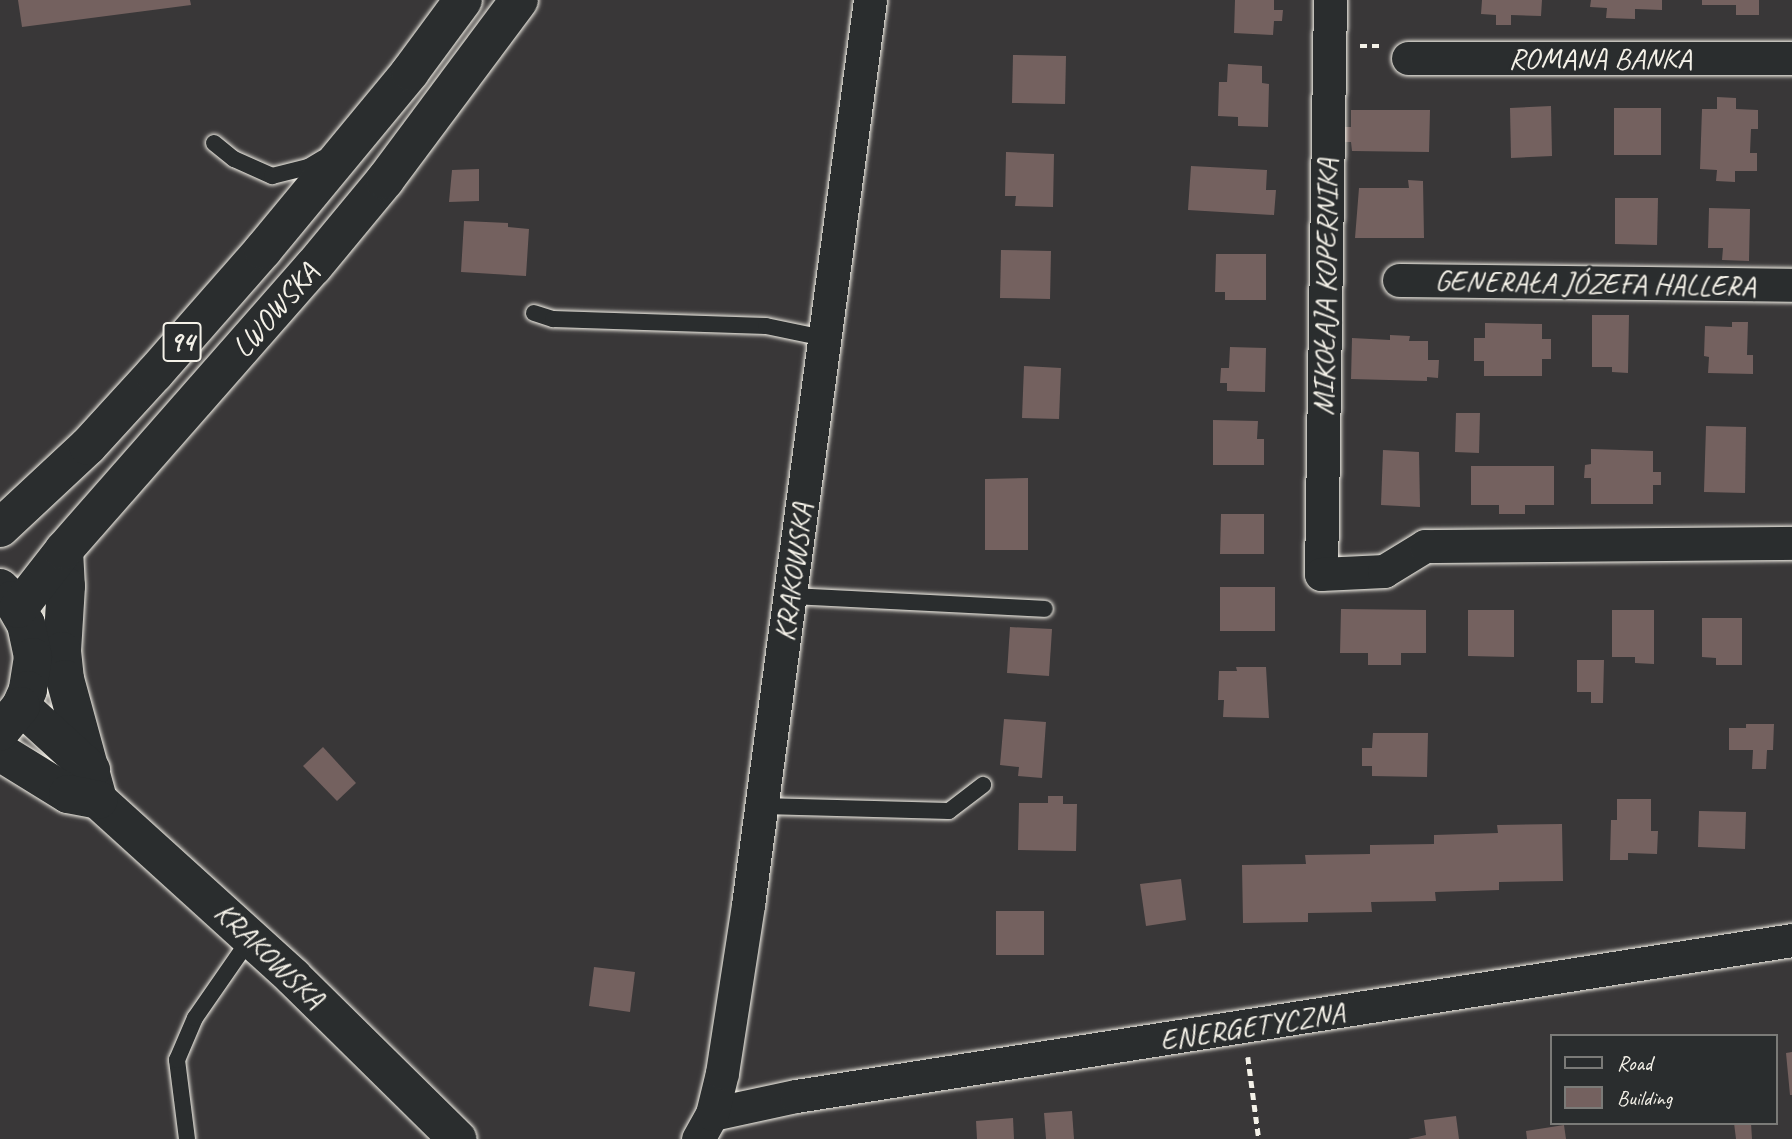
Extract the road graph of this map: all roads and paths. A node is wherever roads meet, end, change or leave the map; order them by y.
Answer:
1 (463, 0) edge
2 (519, 0) edge
3 (870, 0) edge
4 (1330, 0) edge
5 (1329, 45) junction
6 (1408, 58) joint
7 (1792, 58) edge
8 (214, 143) dead end
9 (350, 143) junction
10 (1399, 280) dead end
11 (1792, 285) edge
12 (534, 313) dead end
13 (824, 338) junction
14 (0, 528) edge
15 (1792, 543) edge
16 (64, 550) junction
17 (790, 596) junction
18 (8, 602) edge
19 (1045, 608) dead end
20 (11, 719) edge
21 (0, 752) edge
22 (94, 785) junction
23 (983, 785) dead end
24 (762, 806) junction
25 (251, 937) junction
26 (1792, 940) edge
27 (1244, 1028) junction
28 (705, 1126) edge
29 (187, 1139) edge
30 (457, 1139) edge
31 (1259, 1139) edge

1 - 9 main road, LWOWSKA / 94
2 - 16 main road, LWOWSKA / 94
3 - 13 street, KRAKOWSKA
4 - 5 street, MIKOŁAJA KOPERNIKA
5 - 6 path
5 - 15 street, MIKOŁAJA KOPERNIKA
6 - 7 street, ROMANA BANKA
8 - 9 lane
9 - 14 main road, LWOWSKA / 94
10 - 11 street, GENERAŁA JÓZEFA HALLERA
12 - 13 lane
13 - 17 street, KRAKOWSKA
16 - 18 main road, LWOWSKA / 94
16 - 22 main road
17 - 19 lane
17 - 24 street, KRAKOWSKA
18 - 20 main road, 94
20 - 22 main road, KRAKOWSKA
21 - 22 main road
22 - 25 main road, KRAKOWSKA
23 - 24 lane
24 - 28 street, KRAKOWSKA
25 - 29 lane
25 - 30 main road, KRAKOWSKA
26 - 27 street, ENERGETYCZNA
27 - 28 street, ENERGETYCZNA
27 - 31 path

